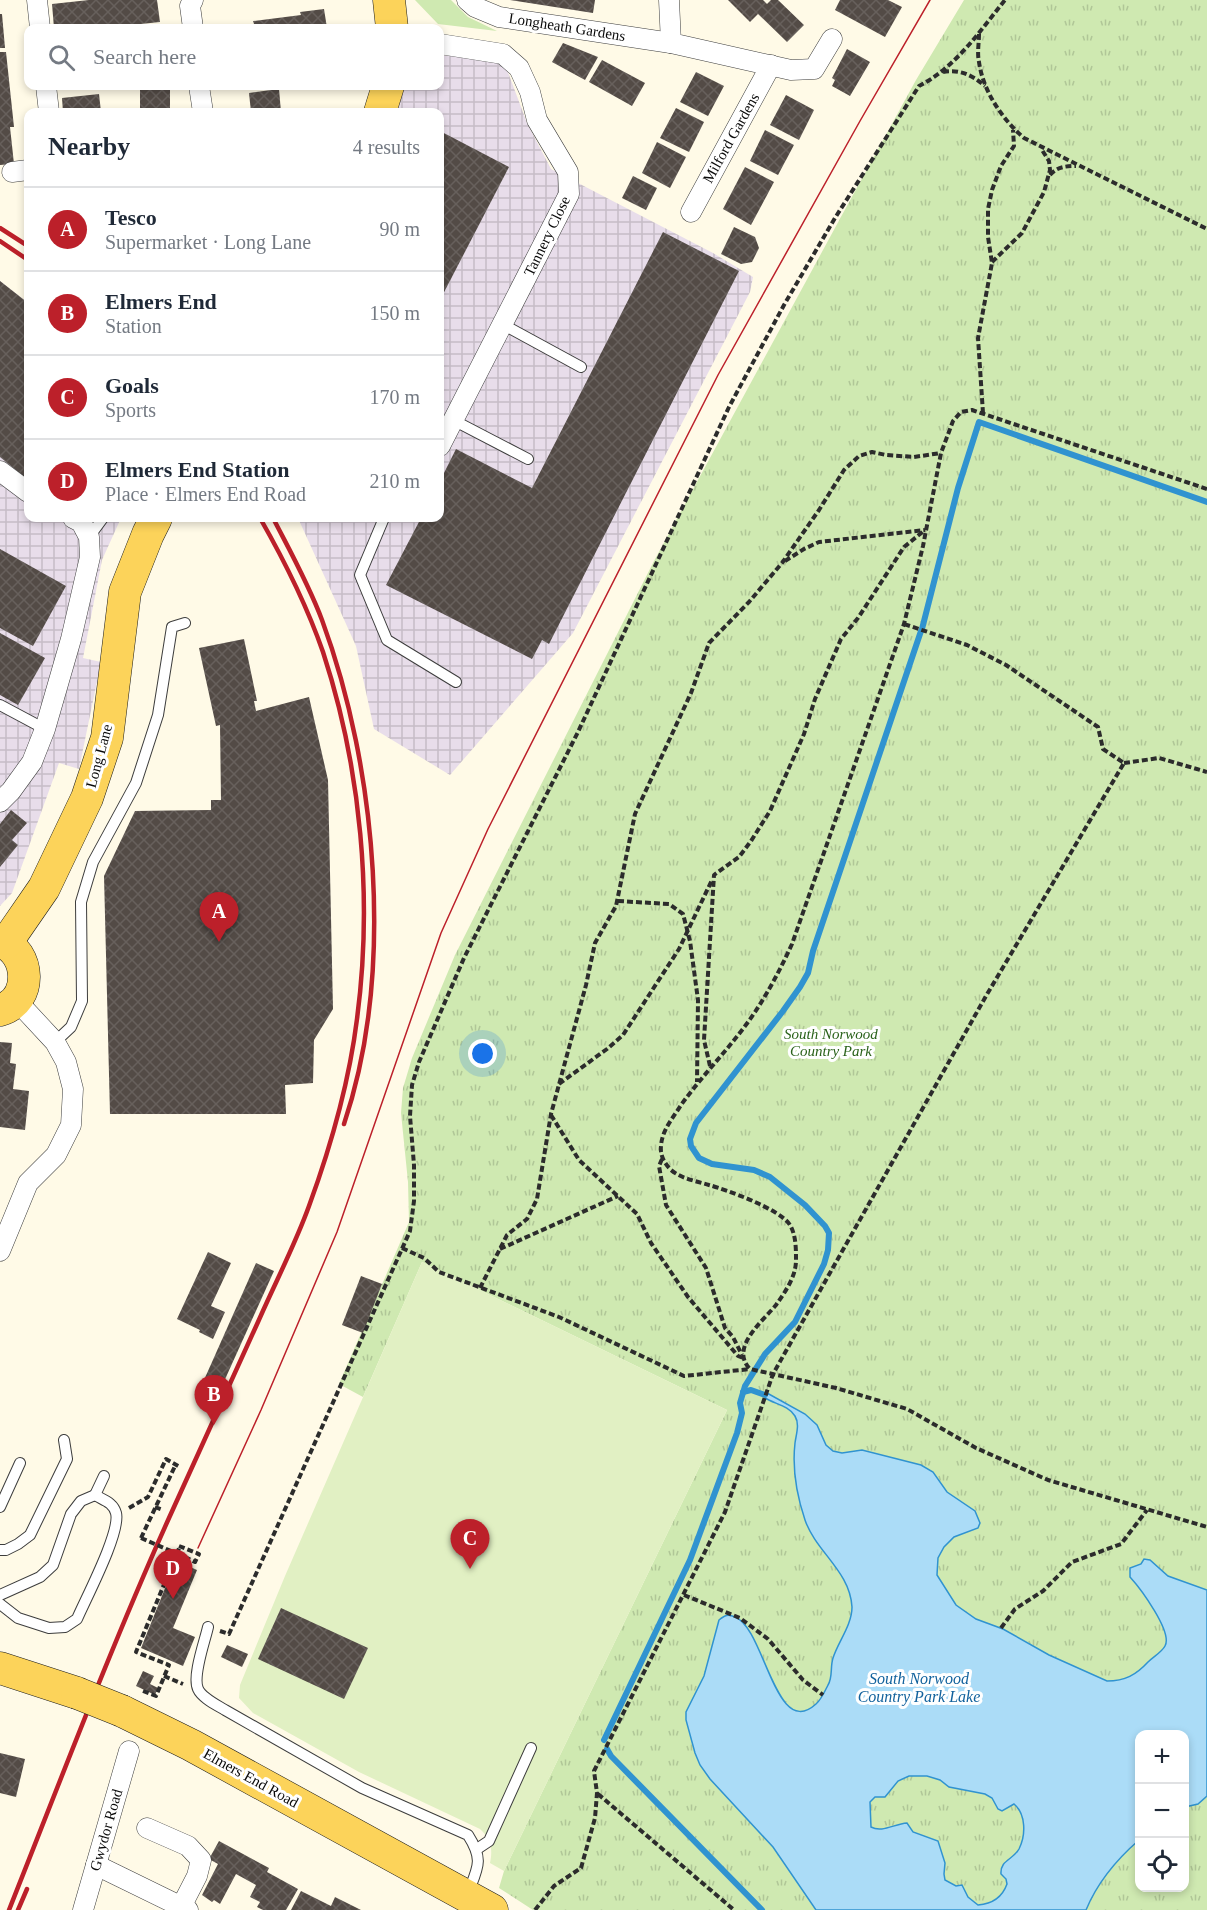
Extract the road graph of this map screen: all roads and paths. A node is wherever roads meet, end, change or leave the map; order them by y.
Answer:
1 (37, 0) edge
2 (193, 0) edge
3 (389, 0) edge
4 (467, 0) edge
5 (669, 0) edge
6 (1005, 0) edge
7 (40, 24) edge
8 (192, 24) edge
9 (392, 24) edge
10 (979, 33) junction
11 (832, 39) dead end
12 (671, 43) junction
13 (444, 45) edge
14 (771, 65) junction
15 (941, 72) junction
16 (986, 86) junction
17 (46, 90) edge
18 (199, 90) edge
19 (387, 90) edge
20 (49, 108) edge
21 (202, 108) edge
22 (381, 108) edge
23 (1013, 129) junction
24 (1040, 147) junction
25 (1079, 166) junction
26 (1049, 177) junction
27 (691, 212) dead end
28 (1207, 229) edge
29 (992, 262) junction
30 (502, 324) junction
31 (581, 367) dead end
32 (983, 413) junction
33 (453, 420) junction
34 (444, 438) edge
35 (941, 453) junction
36 (528, 459) dead end
37 (0, 471) edge
38 (24, 489) edge
39 (1207, 489) edge
40 (81, 522) edge
41 (100, 522) edge
42 (154, 522) edge
43 (382, 522) edge
44 (926, 530) junction
45 (89, 537) junction
46 (782, 563) junction
47 (185, 622) dead end
48 (904, 624) junction
49 (456, 682) dead end
50 (0, 705) edge
51 (45, 729) junction
52 (1124, 763) junction
53 (1207, 772) edge
54 (0, 802) edge
55 (714, 875) junction
56 (618, 901) junction
57 (687, 930) junction
58 (3, 942) edge
59 (8, 1005) edge
60 (54, 1042) junction
61 (710, 1066) junction
62 (697, 1083) junction
63 (559, 1084) junction
64 (551, 1114) junction
65 (662, 1159) junction
66 (618, 1196) junction
67 (402, 1248) junction
68 (499, 1249) junction
69 (0, 1251) edge
70 (480, 1288) junction
71 (743, 1358) junction
72 (750, 1369) junction
73 (772, 1374) junction
74 (64, 1440) dead end
75 (20, 1463) dead end
76 (104, 1476) dead end
77 (95, 1495) junction
78 (0, 1507) edge
79 (155, 1507) junction
80 (163, 1510) dead end
81 (1148, 1510) junction
82 (117, 1515) junction
83 (1207, 1527) edge
84 (0, 1550) edge
85 (0, 1595) edge
86 (684, 1595) junction
87 (0, 1604) edge
88 (208, 1627) joint
89 (1000, 1628) dead end
90 (0, 1668) edge
91 (164, 1676) dead end
92 (823, 1695) dead end
93 (531, 1748) dead end
94 (129, 1751) dead end
95 (597, 1793) junction
96 (147, 1828) dead end
97 (477, 1848) junction
98 (96, 1865) junction
99 (480, 1903) edge
100 (184, 1908) edge
101 (83, 1910) edge
102 (535, 1910) edge
103 (734, 1910) edge

1 - 7 street
2 - 8 street
3 - 9 main road
4 - 12 street, Longheath Gardens
5 - 12 street
6 - 10 path
10 - 15 path
10 - 16 path
11 - 14 street, Longheath Gardens
12 - 14 street, Longheath Gardens
13 - 30 street, Tannery Close
14 - 27 street, Milford Gardens
15 - 16 path
15 - 67 path
16 - 23 path
17 - 20 street
18 - 21 street
19 - 22 main road
23 - 24 path
23 - 29 path
24 - 25 path
24 - 26 path
25 - 26 path
25 - 28 path
26 - 29 path
29 - 32 path
30 - 31 lane
30 - 33 street, Tannery Close
32 - 35 path
32 - 39 path
33 - 34 street, Tannery Close
33 - 36 lane
35 - 44 path
35 - 46 path
37 - 38 street
40 - 45 street
41 - 45 lane
42 - 58 main road, Long Lane
43 - 49 lane
44 - 46 path
44 - 48 path
44 - 55 path
45 - 51 street
46 - 56 path
47 - 60 lane
48 - 52 path
48 - 61 path
50 - 51 lane
51 - 54 street
52 - 53 path
52 - 73 path
55 - 57 path
55 - 61 path
56 - 57 path
56 - 63 path
57 - 62 path
57 - 63 path
58 - 59 main road
59 - 60 street
60 - 69 street
61 - 62 path
62 - 65 path
63 - 64 path
64 - 66 path
64 - 68 path
65 - 71 path
65 - 71 path
66 - 68 path
66 - 71 path
67 - 70 path
67 - 88 path
68 - 70 path
70 - 72 path
71 - 72 path
72 - 73 path
73 - 81 path
73 - 86 path
74 - 84 lane
75 - 78 lane
76 - 77 lane
77 - 82 lane
77 - 85 lane
79 - 80 path
79 - 82 path
79 - 91 path, bridge
81 - 83 path
81 - 89 path
82 - 87 lane
86 - 92 path
86 - 95 path
88 - 97 lane
90 - 99 main road, Elmers End Road, bridge
93 - 97 lane
94 - 98 street, Gwydor Road
95 - 102 path
95 - 103 path
96 - 100 street
97 - 99 lane
98 - 100 street
98 - 101 street, Gwydor Road

